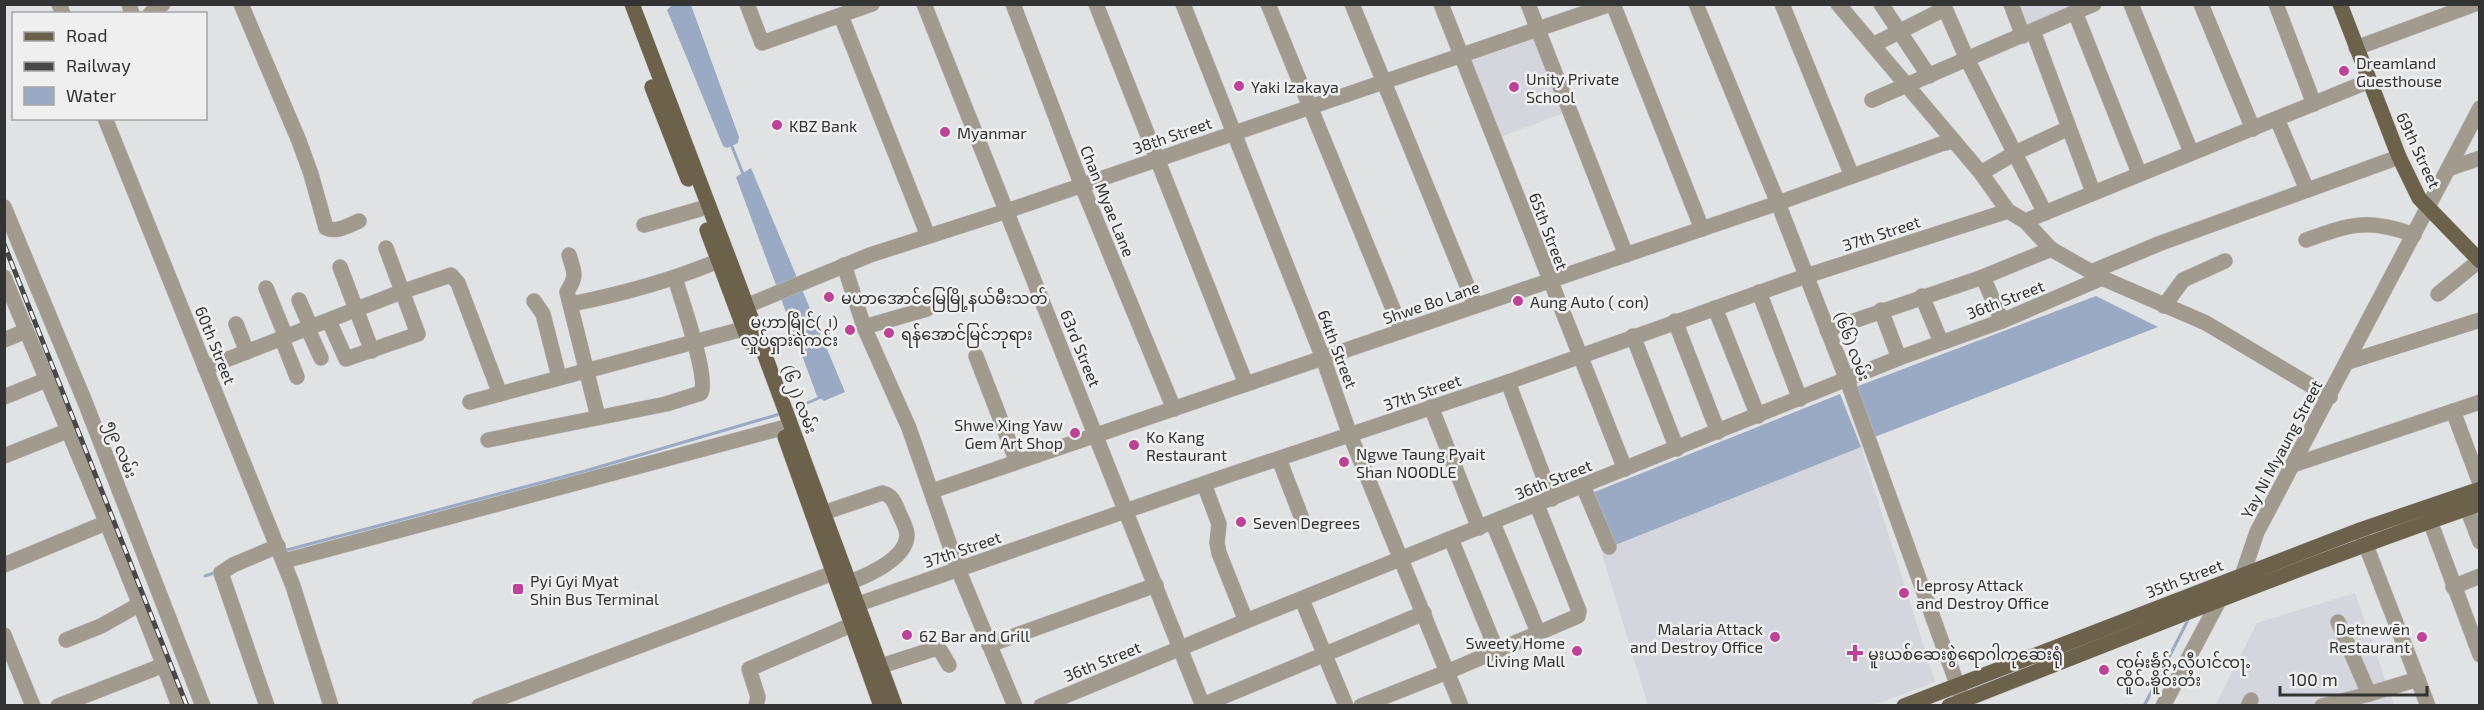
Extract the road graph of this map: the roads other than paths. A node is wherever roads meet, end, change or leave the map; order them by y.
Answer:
1 (241, 4) edge
2 (621, 4) edge
3 (632, 4) edge
4 (747, 4) edge
5 (872, 4) edge
6 (924, 4) edge
7 (1012, 4) edge
8 (1096, 4) edge
9 (1183, 4) edge
10 (1268, 4) edge
11 (1352, 4) edge
12 (1441, 4) edge
13 (1528, 4) edge
14 (1612, 4) edge
15 (1696, 4) edge
16 (1782, 4) edge
17 (1838, 4) edge
18 (1881, 4) edge
19 (2011, 4) edge
20 (2094, 4) edge
21 (2131, 4) edge
22 (2201, 4) edge
23 (2276, 4) edge
24 (2340, 4) edge
25 (2475, 4) edge
26 (1943, 7) edge
27 (2075, 12) junction
28 (841, 16) junction
29 (1540, 30) junction
30 (1900, 31) junction
31 (2028, 34) junction
32 (1873, 45) junction
33 (2356, 48) junction
34 (1461, 56) junction
35 (1967, 59) junction
36 (1929, 76) junction
37 (2369, 81) junction
38 (1383, 83) junction
39 (1909, 85) junction
40 (1872, 100) dead end
41 (2313, 104) junction
42 (1310, 106) junction
43 (2480, 108) edge
44 (2277, 119) junction
45 (106, 120) edge
46 (2069, 128) junction
47 (2253, 129) junction
48 (1233, 133) junction
49 (1948, 142) junction
50 (2191, 152) junction
51 (2015, 153) junction
52 (2399, 157) junction
53 (1157, 158) junction
54 (2480, 158) edge
55 (2448, 169) junction
56 (1981, 172) junction
57 (2139, 173) junction
58 (1852, 176) junction
59 (1082, 186) junction
60 (2307, 190) junction
61 (2093, 192) junction
62 (1778, 203) junction
63 (2429, 206) junction
64 (4, 207) edge
65 (700, 209) junction
66 (1007, 211) junction
67 (2008, 211) junction
68 (2045, 213) junction
69 (359, 221) dead end
70 (2025, 221) junction
71 (644, 225) dead end
72 (1702, 229) junction
73 (2414, 235) junction
74 (928, 236) junction
75 (2306, 240) dead end
76 (386, 248) dead end
77 (2050, 249) junction
78 (569, 255) dead end
79 (1626, 255) junction
80 (2479, 260) edge
81 (718, 261) junction
82 (2225, 261) dead end
83 (844, 265) junction
84 (340, 267) dead end
85 (2096, 275) junction
86 (1806, 276) junction
87 (1983, 277) junction
88 (675, 278) junction
89 (1549, 282) junction
90 (6, 284) edge
91 (266, 288) dead end
92 (401, 292) junction
93 (1759, 292) junction
94 (2438, 294) dead end
95 (1922, 296) junction
96 (299, 300) dead end
97 (534, 301) dead end
98 (571, 304) junction
99 (1475, 305) junction
100 (746, 306) junction
101 (2164, 306) junction
102 (1715, 308) junction
103 (927, 309) dead end
104 (356, 310) junction
105 (1881, 310) junction
106 (2480, 320) edge
107 (328, 321) junction
108 (1675, 321) junction
109 (2002, 321) junction
110 (236, 324) dead end
111 (864, 327) junction
112 (749, 328) junction
113 (309, 329) junction
114 (1827, 330) junction
115 (26, 331) junction
116 (1402, 331) junction
117 (1633, 336) junction
118 (284, 338) junction
119 (4, 340) edge
120 (1941, 342) junction
121 (694, 343) junction
122 (372, 351) junction
123 (247, 352) junction
124 (1581, 355) junction
125 (976, 356) dead end
126 (321, 358) dead end
127 (1323, 358) junction
128 (1899, 358) junction
129 (2348, 362) junction
130 (206, 368) junction
131 (587, 370) junction
132 (297, 377) dead end
133 (559, 377) junction
134 (46, 380) junction
135 (1847, 380) junction
136 (1508, 382) junction
137 (1246, 384) junction
138 (500, 394) junction
139 (4, 397) edge
140 (2330, 397) junction
141 (1800, 399) junction
142 (470, 402) dead end
143 (2480, 402) edge
144 (1431, 407) junction
145 (1174, 409) junction
146 (2453, 411) junction
147 (1758, 416) junction
148 (598, 417) junction
149 (782, 418) junction
150 (67, 431) junction
151 (1718, 432) junction
152 (1096, 435) junction
153 (1350, 435) junction
154 (488, 440) dead end
155 (1677, 448) junction
156 (4, 456) edge
157 (1279, 459) junction
158 (1017, 462) junction
159 (2293, 465) junction
160 (1624, 470) junction
161 (2480, 483) edge
162 (1204, 484) junction
163 (1583, 486) junction
164 (2480, 489) edge
165 (932, 491) junction
166 (1552, 499) junction
167 (1538, 505) junction
168 (2473, 506) edge
169 (1128, 512) junction
170 (823, 513) junction
171 (2430, 521) junction
172 (108, 522) junction
173 (1304, 524) dead end
174 (1486, 525) junction
175 (2363, 536) junction
176 (1451, 539) junction
177 (2480, 542) edge
178 (1609, 547) dead end
179 (280, 553) junction
180 (1402, 559) junction
181 (4, 565) edge
182 (958, 568) junction
183 (2242, 576) junction
184 (2480, 576) edge
185 (841, 578) junction
186 (1156, 585) junction
187 (2453, 587) junction
188 (2221, 597) junction
189 (1302, 600) junction
190 (140, 604) junction
191 (852, 606) junction
192 (1424, 613) junction
193 (1246, 621) junction
194 (858, 622) junction
195 (2338, 622) dead end
196 (1538, 632) junction
197 (2476, 633) edge
198 (2097, 639) junction
199 (66, 640) dead end
200 (6, 641) edge
201 (989, 645) junction
202 (1181, 648) junction
203 (1496, 649) junction
204 (2480, 655) edge
205 (1325, 656) junction
206 (949, 665) dead end
207 (164, 666) junction
208 (881, 666) junction
209 (1447, 672) junction
210 (2418, 679) junction
211 (1956, 684) junction
212 (2369, 694) junction
213 (1959, 704) edge
214 (33, 705) edge
215 (58, 705) edge
216 (179, 705) edge
217 (203, 705) edge
218 (267, 705) edge
219 (331, 705) edge
220 (479, 705) edge
221 (756, 705) edge
222 (881, 705) edge
223 (895, 705) edge
224 (1015, 705) edge
225 (1041, 705) edge
226 (1203, 705) edge
227 (1346, 705) edge
228 (1360, 705) edge
229 (1461, 705) edge
230 (1904, 705) edge
231 (2163, 705) edge
232 (2322, 705) edge
233 (2428, 705) edge

1 - 69 street
2 - 65 main road, (၆၂) လမ်း
3 - 100 main road, (၆၂) လမ်း
4 - 28 street
5 - 28 street
6 - 66 street, 63rd Street
7 - 59 street, Chan Myae Lane
8 - 53 street
9 - 48 street, 64th Street
10 - 42 street
11 - 38 street
12 - 34 street, 65th Street
13 - 29 street
14 - 29 street, 38th Street
14 - 72 street
15 - 62 street, (၆၆) လမ်း
16 - 58 street
17 - 32 street
18 - 30 street
19 - 31 street
20 - 27 street
21 - 50 street
22 - 47 street
23 - 41 street
24 - 33 main road, 69th Street
25 - 33 street
26 - 30 street
26 - 35 street
27 - 31 street
27 - 57 street
28 - 74 street
29 - 34 street, 38th Street
29 - 79 street
30 - 32 street
30 - 36 street
31 - 35 street
31 - 46 street
32 - 39 street
33 - 37 main road, 69th Street
34 - 38 street, 38th Street
34 - 89 street, 65th Street
35 - 36 street
35 - 51 street
36 - 39 street
37 - 41 street
37 - 52 main road, 69th Street
38 - 42 street, 38th Street
38 - 99 street
39 - 40 street
39 - 49 street
41 - 44 street
42 - 48 street, 38th Street
42 - 116 street
43 - 55 street, Yay Ni Myaung Street
44 - 47 street
44 - 60 street
45 - 130 street, 60th Street
46 - 51 street
46 - 61 street
47 - 50 street
48 - 53 street, 38th Street
48 - 127 street, 64th Street
49 - 56 street
49 - 58 street, Shwe Bo Lane
50 - 57 street
51 - 56 street
51 - 68 street
52 - 60 street, 36th Street
52 - 63 main road, 69th Street
53 - 59 street, 38th Street
53 - 137 street
54 - 55 street
55 - 63 street, Yay Ni Myaung Street
56 - 67 street
57 - 61 street
58 - 62 street, Shwe Bo Lane
59 - 66 street, 38th Street
59 - 145 street, Chan Myae Lane
60 - 85 street, 36th Street
61 - 68 street
62 - 72 street, Shwe Bo Lane
62 - 86 street, (၆၆) လမ်း
63 - 73 street, Yay Ni Myaung Street
63 - 80 main road, 69th Street
64 - 217 street, ၅၉ လမ်း
65 - 71 street
65 - 81 main road, (၆၂) လမ်း
66 - 74 street, 38th Street
66 - 152 street, 63rd Street
67 - 70 street
67 - 86 street, 37th Street
68 - 70 street
70 - 77 street
72 - 79 street, Shwe Bo Lane
73 - 75 street
73 - 129 street, Yay Ni Myaung Street
74 - 83 street, 38th Street
76 - 92 street
77 - 85 street
77 - 87 street
78 - 98 street
79 - 89 street, Shwe Bo Lane
80 - 94 street
81 - 88 street
81 - 112 main road, (၆၂) လမ်း
82 - 101 street
83 - 100 street, 38th Street
83 - 111 street
84 - 104 street
85 - 101 street
85 - 109 street, 36th Street
86 - 93 street, 37th Street
86 - 114 street, (၆၆) လမ်း
87 - 95 street
87 - 109 street
88 - 98 street
88 - 121 street
89 - 99 street, Shwe Bo Lane
89 - 124 street, 65th Street
90 - 115 street
91 - 118 street
92 - 104 street
92 - 122 street
92 - 138 street
93 - 102 street, 37th Street
93 - 141 street
95 - 105 street
95 - 120 street
96 - 113 street
97 - 133 street
98 - 131 street
99 - 116 street, Shwe Bo Lane
100 - 112 main road, (၆၂) လမ်း
101 - 140 street
102 - 108 street, 37th Street
102 - 147 street
103 - 111 street
104 - 107 street
104 - 122 street
105 - 114 street
105 - 128 street
106 - 129 street
107 - 113 street
107 - 122 street
108 - 117 street, 37th Street
108 - 151 street
109 - 120 street, 36th Street
110 - 123 street
111 - 165 street
112 - 121 street
112 - 149 main road, (၆၂) လမ်း
113 - 118 street
113 - 126 street
114 - 135 street, (၆၆) လမ်း
115 - 119 street
115 - 134 street
116 - 127 street, Shwe Bo Lane
117 - 124 street, 37th Street
117 - 155 street
118 - 123 street
118 - 132 street
120 - 128 street, 36th Street
121 - 131 street
121 - 148 street
123 - 130 street
124 - 136 street, 37th Street
124 - 160 street, 65th Street
125 - 158 street
127 - 137 street, Shwe Bo Lane
127 - 153 street, 64th Street
128 - 135 street, 36th Street
129 - 140 street, Yay Ni Myaung Street
130 - 179 street, 60th Street
131 - 133 street
131 - 148 street
133 - 138 street
134 - 139 street
134 - 150 street
135 - 141 street, 36th Street
135 - 211 street, (၆၆) လမ်း
136 - 144 street, 37th Street
136 - 166 street
137 - 145 street, Shwe Bo Lane
138 - 142 street
140 - 159 street, Yay Ni Myaung Street
141 - 147 street, 36th Street
143 - 146 street
144 - 153 street, 37th Street
144 - 174 street
145 - 152 street, Shwe Bo Lane
146 - 159 street
146 - 161 street
147 - 151 street, 36th Street
148 - 154 street
149 - 170 main road, (၆၂) လမ်း
149 - 179 street
149 - 185 main road, (၆၂) လမ်း
150 - 156 street
150 - 172 street
151 - 155 street, 36th Street
152 - 158 street, Shwe Bo Lane
152 - 169 street, 63rd Street
153 - 157 street, 37th Street
153 - 180 street, 64th Street
155 - 160 street, 36th Street
157 - 162 street, 37th Street
157 - 173 street
158 - 165 street, Shwe Bo Lane
159 - 183 street, Yay Ni Myaung Street
160 - 163 street, 36th Street
162 - 169 street, 37th Street
162 - 193 street
163 - 166 street, 36th Street
163 - 178 street
164 - 175 main road, 35th Street
165 - 182 street
166 - 167 street, 36th Street
167 - 174 street, 36th Street
167 - 196 street
168 - 171 main road, 35th Street
168 - 177 street
169 - 182 street, 37th Street
169 - 186 street, 63rd Street
170 - 185 main road, (၆၂) လမ်း
170 - 185 street
171 - 175 main road, 35th Street
171 - 187 street
172 - 181 street
172 - 190 street
174 - 176 street, 36th Street
174 - 196 street
175 - 183 main road, 35th Street
175 - 188 main road, 35th Street
175 - 210 street
176 - 180 street, 36th Street
176 - 203 street
179 - 218 street
179 - 219 street, 60th Street
180 - 189 street, 36th Street
180 - 192 street, 64th Street
182 - 191 street, 37th Street
182 - 201 street
183 - 188 street, Yay Ni Myaung Street
183 - 198 main road, 35th Street
184 - 187 street
185 - 191 main road, (၆၂) လမ်း
185 - 220 street
186 - 201 street
186 - 202 street, 63rd Street
187 - 197 street
188 - 198 main road, 35th Street
188 - 231 street, Yay Ni Myaung Street
189 - 193 street, 36th Street
189 - 205 street
190 - 199 street
190 - 207 street
191 - 194 main road, (၆၂) လမ်း
192 - 205 street
192 - 209 street, 64th Street
193 - 202 street, 36th Street
194 - 208 main road, (၆၂) လမ်း
194 - 221 street
194 - 222 main road, (၆၂) လမ်း
195 - 212 street
196 - 203 street
197 - 204 street
198 - 211 main road, 35th Street
198 - 213 main road, 35th Street
200 - 214 street
201 - 224 street
202 - 225 street, 36th Street
202 - 226 street, 63rd Street
203 - 209 street
205 - 226 street
205 - 227 street
206 - 208 street
207 - 215 street
207 - 216 street
208 - 223 main road, (၆၂) လမ်း
209 - 228 street
209 - 229 street, 64th Street
210 - 212 street
210 - 233 street
211 - 213 street, (၆၆) လမ်း
211 - 230 main road, 35th Street
212 - 232 street

